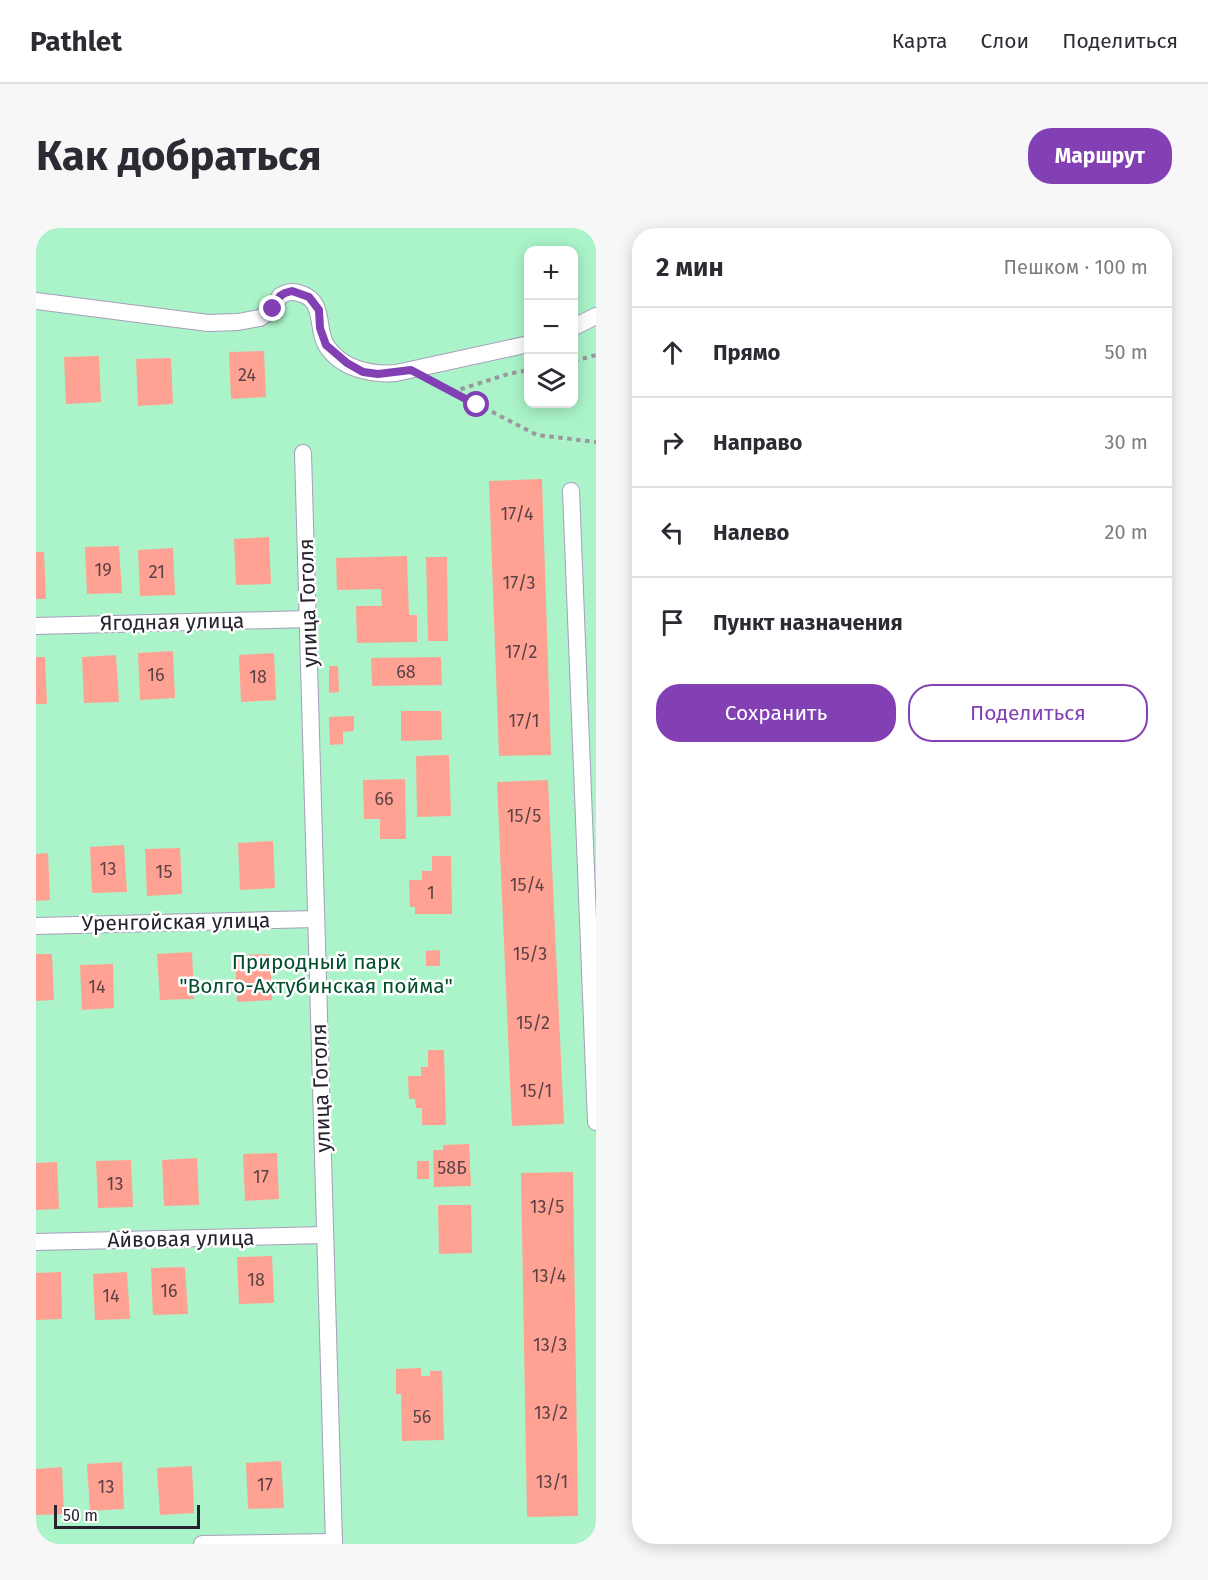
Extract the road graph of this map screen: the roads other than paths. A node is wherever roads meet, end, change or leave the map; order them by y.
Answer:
1 (36, 301) edge
2 (596, 316) edge
3 (578, 325) edge
4 (524, 345) edge
5 (303, 453) dead end
6 (571, 491) dead end
7 (308, 619) junction
8 (36, 626) edge
9 (316, 919) junction
10 (36, 926) edge
11 (596, 1122) edge
12 (326, 1235) junction
13 (36, 1242) edge
14 (334, 1543) edge
15 (202, 1544) edge

1 - 4 street
2 - 3 street
5 - 7 street, улица Гоголя
6 - 11 street
7 - 8 street, Ягодная улица
7 - 9 street, улица Гоголя
9 - 10 street, Уренгойская улица
9 - 12 street, улица Гоголя
12 - 13 street, Айвовая улица
12 - 14 street, улица Гоголя
14 - 15 street

